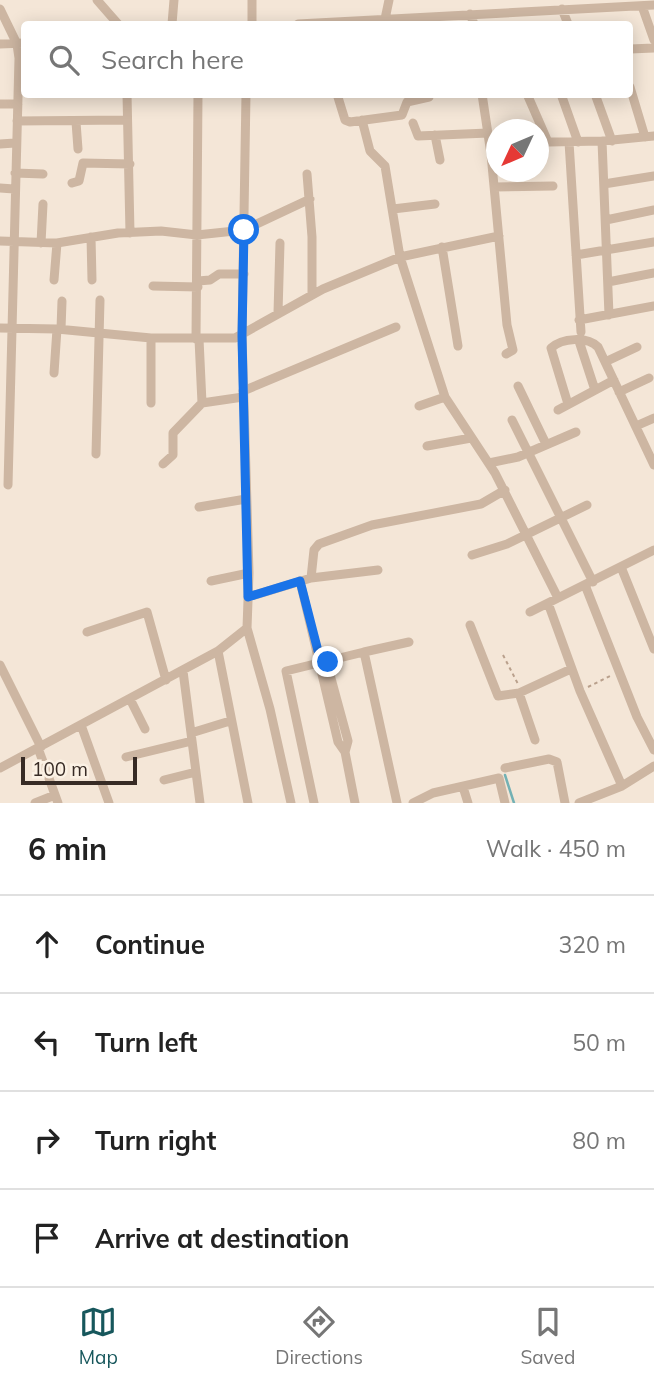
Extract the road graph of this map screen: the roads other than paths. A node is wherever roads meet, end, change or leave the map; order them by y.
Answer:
1 (97, 0) edge
2 (174, 0) edge
3 (252, 0) edge
4 (388, 0) edge
5 (505, 0) edge
6 (642, 5) junction
7 (654, 5) edge
8 (0, 9) edge
9 (562, 9) junction
10 (506, 12) junction
11 (470, 14) junction
12 (457, 15) junction
13 (384, 19) junction
14 (115, 21) edge
15 (172, 21) edge
16 (252, 21) edge
17 (362, 21) edge
18 (460, 21) edge
19 (473, 21) edge
20 (567, 21) edge
21 (654, 40) edge
22 (21, 43) edge
23 (0, 44) edge
24 (654, 48) edge
25 (633, 49) edge
26 (633, 97) edge
27 (127, 98) edge
28 (198, 98) edge
29 (246, 98) edge
30 (338, 98) edge
31 (425, 98) edge
32 (483, 98) edge
33 (529, 98) edge
34 (562, 98) edge
35 (596, 98) edge
36 (0, 104) edge
37 (18, 104) junction
38 (127, 120) junction
39 (362, 120) junction
40 (486, 120) edge
41 (17, 121) junction
42 (76, 122) junction
43 (413, 123) dead end
44 (486, 133) edge
45 (435, 135) junction
46 (649, 136) edge
47 (607, 141) junction
48 (574, 142) junction
49 (15, 143) junction
50 (0, 144) edge
51 (78, 149) dead end
52 (440, 160) dead end
53 (130, 164) junction
54 (15, 173) junction
55 (43, 174) dead end
56 (307, 174) dead end
57 (654, 176) edge
58 (494, 182) edge
59 (72, 183) dead end
60 (604, 184) junction
61 (553, 186) dead end
62 (494, 187) junction
63 (0, 188) edge
64 (15, 189) junction
65 (310, 199) junction
66 (43, 204) dead end
67 (435, 204) dead end
68 (393, 209) junction
69 (654, 210) edge
70 (606, 219) junction
71 (244, 230) junction
72 (130, 233) junction
73 (197, 235) junction
74 (499, 236) junction
75 (91, 237) junction
76 (0, 241) edge
77 (14, 241) junction
78 (654, 242) edge
79 (41, 243) junction
80 (57, 243) junction
81 (280, 243) dead end
82 (442, 247) junction
83 (607, 251) junction
84 (576, 255) junction
85 (400, 257) junction
86 (654, 273) edge
87 (244, 274) junction
88 (54, 280) dead end
89 (92, 280) dead end
90 (0, 282) edge
91 (13, 282) junction
92 (608, 282) junction
93 (198, 284) junction
94 (153, 286) dead end
95 (312, 295) junction
96 (100, 300) dead end
97 (62, 301) dead end
98 (654, 306) edge
99 (278, 313) junction
100 (609, 315) junction
101 (579, 320) junction
102 (396, 327) dead end
103 (0, 328) edge
104 (11, 328) junction
105 (59, 329) junction
106 (98, 334) junction
107 (242, 336) junction
108 (580, 336) junction
109 (151, 338) junction
110 (197, 339) junction
111 (458, 346) dead end
112 (637, 347) dead end
113 (5, 354) edge
114 (506, 354) dead end
115 (605, 362) junction
116 (54, 373) dead end
117 (649, 378) dead end
118 (614, 380) junction
119 (518, 386) dead end
120 (595, 390) junction
121 (619, 392) junction
122 (243, 394) junction
123 (445, 397) junction
124 (4, 401) edge
125 (151, 403) dead end
126 (202, 403) junction
127 (568, 404) junction
128 (419, 406) dead end
129 (558, 410) dead end
130 (654, 418) edge
131 (512, 420) dead end
132 (636, 426) junction
133 (576, 432) dead end
134 (471, 438) junction
135 (546, 444) junction
136 (427, 446) dead end
137 (527, 450) junction
138 (4, 454) edge
139 (96, 454) dead end
140 (652, 454) edge
141 (489, 463) junction
142 (163, 464) dead end
143 (654, 465) edge
144 (8, 485) dead end
145 (505, 490) junction
146 (246, 499) junction
147 (587, 505) dead end
148 (199, 507) dead end
149 (561, 518) junction
150 (528, 534) junction
151 (654, 550) edge
152 (472, 555) dead end
153 (621, 567) junction
154 (378, 570) dead end
155 (249, 573) junction
156 (312, 578) junction
157 (211, 581) dead end
158 (300, 581) junction
159 (589, 583) junction
160 (248, 597) junction
161 (558, 598) junction
162 (548, 603) junction
163 (530, 612) dead end
164 (470, 625) dead end
165 (247, 628) junction
166 (87, 632) dead end
167 (408, 642) dead end
168 (654, 649) edge
169 (218, 651) junction
170 (364, 652) junction
171 (323, 662) junction
172 (0, 664) edge
173 (571, 669) junction
174 (183, 671) junction
175 (166, 680) junction
176 (519, 692) junction
177 (130, 699) junction
178 (230, 722) junction
179 (81, 725) junction
180 (145, 729) dead end
181 (192, 737) junction
182 (535, 740) dead end
183 (39, 747) junction
184 (654, 750) edge
185 (126, 757) dead end
186 (654, 766) edge
187 (0, 768) edge
188 (505, 768) dead end
189 (196, 772) junction
190 (164, 780) dead end
191 (622, 786) junction
192 (463, 787) junction
193 (434, 798) edge
194 (56, 799) edge
195 (592, 801) edge
196 (35, 803) edge
197 (109, 803) edge
198 (200, 803) edge
199 (248, 803) edge
200 (291, 803) edge
201 (314, 803) edge
202 (355, 803) edge
203 (397, 803) edge
204 (413, 803) edge
205 (468, 803) edge
206 (505, 803) edge
207 (565, 803) edge
208 (579, 803) edge

1 - 14 street
2 - 15 street
3 - 16 street
4 - 13 street
5 - 10 street
6 - 7 street
6 - 9 street
6 - 21 street
8 - 22 street
9 - 10 street
9 - 20 street
10 - 11 street
11 - 12 street
11 - 19 street
12 - 13 street
12 - 18 street
13 - 17 street
22 - 23 street
22 - 37 street
24 - 25 street
26 - 46 street
27 - 38 street
28 - 73 street
29 - 71 street
30 - 39 street
31 - 39 street
32 - 40 street
33 - 48 street
34 - 48 street
35 - 47 street
36 - 37 street
37 - 41 street
38 - 42 street
38 - 53 street
39 - 68 street
41 - 42 street
41 - 49 street
42 - 51 street
43 - 45 street
44 - 45 street
45 - 52 street
46 - 47 street
47 - 48 street
47 - 60 street
48 - 84 street
49 - 50 street
49 - 54 street
53 - 59 street
53 - 72 street
54 - 55 street
54 - 64 street
56 - 65 street
57 - 60 street
58 - 62 street
60 - 70 street
61 - 62 street
62 - 74 street
63 - 64 street
64 - 77 street
65 - 71 street
65 - 95 street
66 - 79 street
67 - 68 street
68 - 85 street
69 - 70 street
70 - 83 street
71 - 73 street
71 - 87 street
72 - 73 street
72 - 75 street
73 - 93 street
74 - 82 street
74 - 114 street
75 - 80 street
75 - 89 street
76 - 77 street
77 - 79 street
77 - 91 street
78 - 83 street
79 - 80 street
80 - 88 street
81 - 99 street
82 - 85 street
82 - 111 street
83 - 84 street
83 - 92 street
84 - 101 street
85 - 95 street
85 - 123 street
86 - 92 street
87 - 93 street
87 - 107 street
90 - 91 street
91 - 104 street
92 - 100 street
93 - 94 street
93 - 110 street
95 - 99 street
96 - 106 street
97 - 105 street
98 - 100 street
99 - 107 street
100 - 101 street
101 - 108 street
102 - 122 street
103 - 104 street
104 - 105 street
104 - 113 street
105 - 106 street
105 - 116 street
106 - 109 street
106 - 139 street
107 - 110 street
107 - 122 street
108 - 115 street
108 - 120 street
108 - 127 street
109 - 110 street
109 - 125 street
110 - 126 street
112 - 115 street
113 - 124 street
115 - 118 street
117 - 121 street
118 - 120 street
118 - 121 street
119 - 135 street
120 - 127 street
121 - 132 street
122 - 126 street
122 - 146 street
123 - 128 street
123 - 134 street
124 - 138 street
126 - 142 street
127 - 129 street
130 - 132 street
131 - 137 street
132 - 140 street
133 - 135 street
134 - 136 street
134 - 141 street
135 - 137 street
137 - 141 street
137 - 149 street
138 - 144 street
140 - 143 street
141 - 145 street
145 - 150 street
145 - 156 street
146 - 148 street
146 - 155 street
147 - 149 street
149 - 150 street
149 - 159 street
150 - 152 street
150 - 161 street
151 - 153 street
153 - 159 street
153 - 168 street
154 - 156 street
155 - 157 street
155 - 160 street
156 - 158 street
158 - 160 street
158 - 171 street
159 - 161 street
159 - 184 street
160 - 165 street
161 - 162 street
162 - 163 street
162 - 173 street
164 - 176 street
165 - 169 street
165 - 200 street
166 - 175 street
167 - 170 street
169 - 174 street
169 - 178 street
170 - 171 street
170 - 203 street
171 - 201 street
171 - 202 street
172 - 183 street
173 - 176 street
173 - 191 street
174 - 175 street
174 - 181 street
175 - 177 street
176 - 182 street
177 - 179 street
177 - 180 street
178 - 181 street
178 - 199 street
179 - 183 street
179 - 197 street
181 - 185 street
181 - 189 street
183 - 187 street
183 - 194 street
186 - 191 street
188 - 207 street
189 - 190 street
189 - 198 street
191 - 195 street
192 - 193 street
192 - 205 street
192 - 206 street
193 - 204 street
194 - 196 street
195 - 208 street

